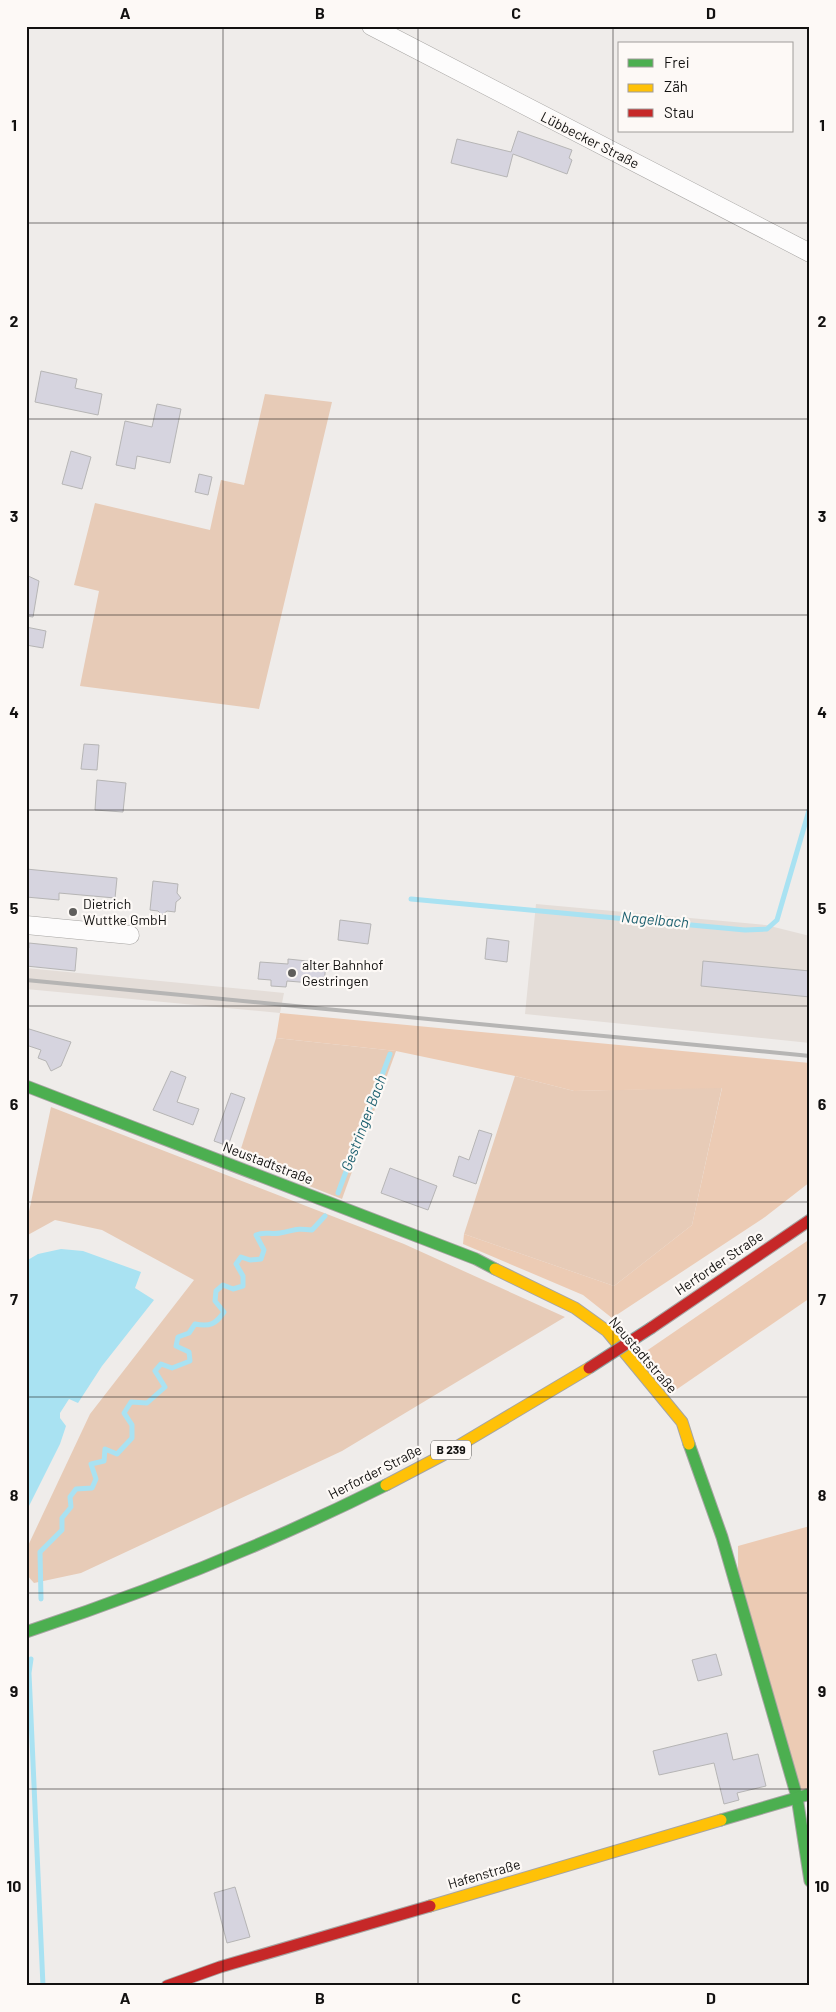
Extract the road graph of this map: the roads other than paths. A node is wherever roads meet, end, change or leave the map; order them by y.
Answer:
1 (371, 26) edge
2 (810, 253) edge
3 (26, 925) edge
4 (130, 935) dead end
5 (26, 1086) edge
6 (810, 1220) edge
7 (26, 1632) edge
8 (810, 1794) edge
9 (797, 1797) junction
10 (810, 1881) edge
11 (167, 1986) edge

1 - 2 street, Lübbecker Straße
3 - 4 street
5 - 9 street, Neustadtstraße
6 - 7 street, Herforder Straße / B 239, bridge
8 - 9 street, Hafenstraße
9 - 10 street, Neustadtstraße
9 - 11 street, Hafenstraße

